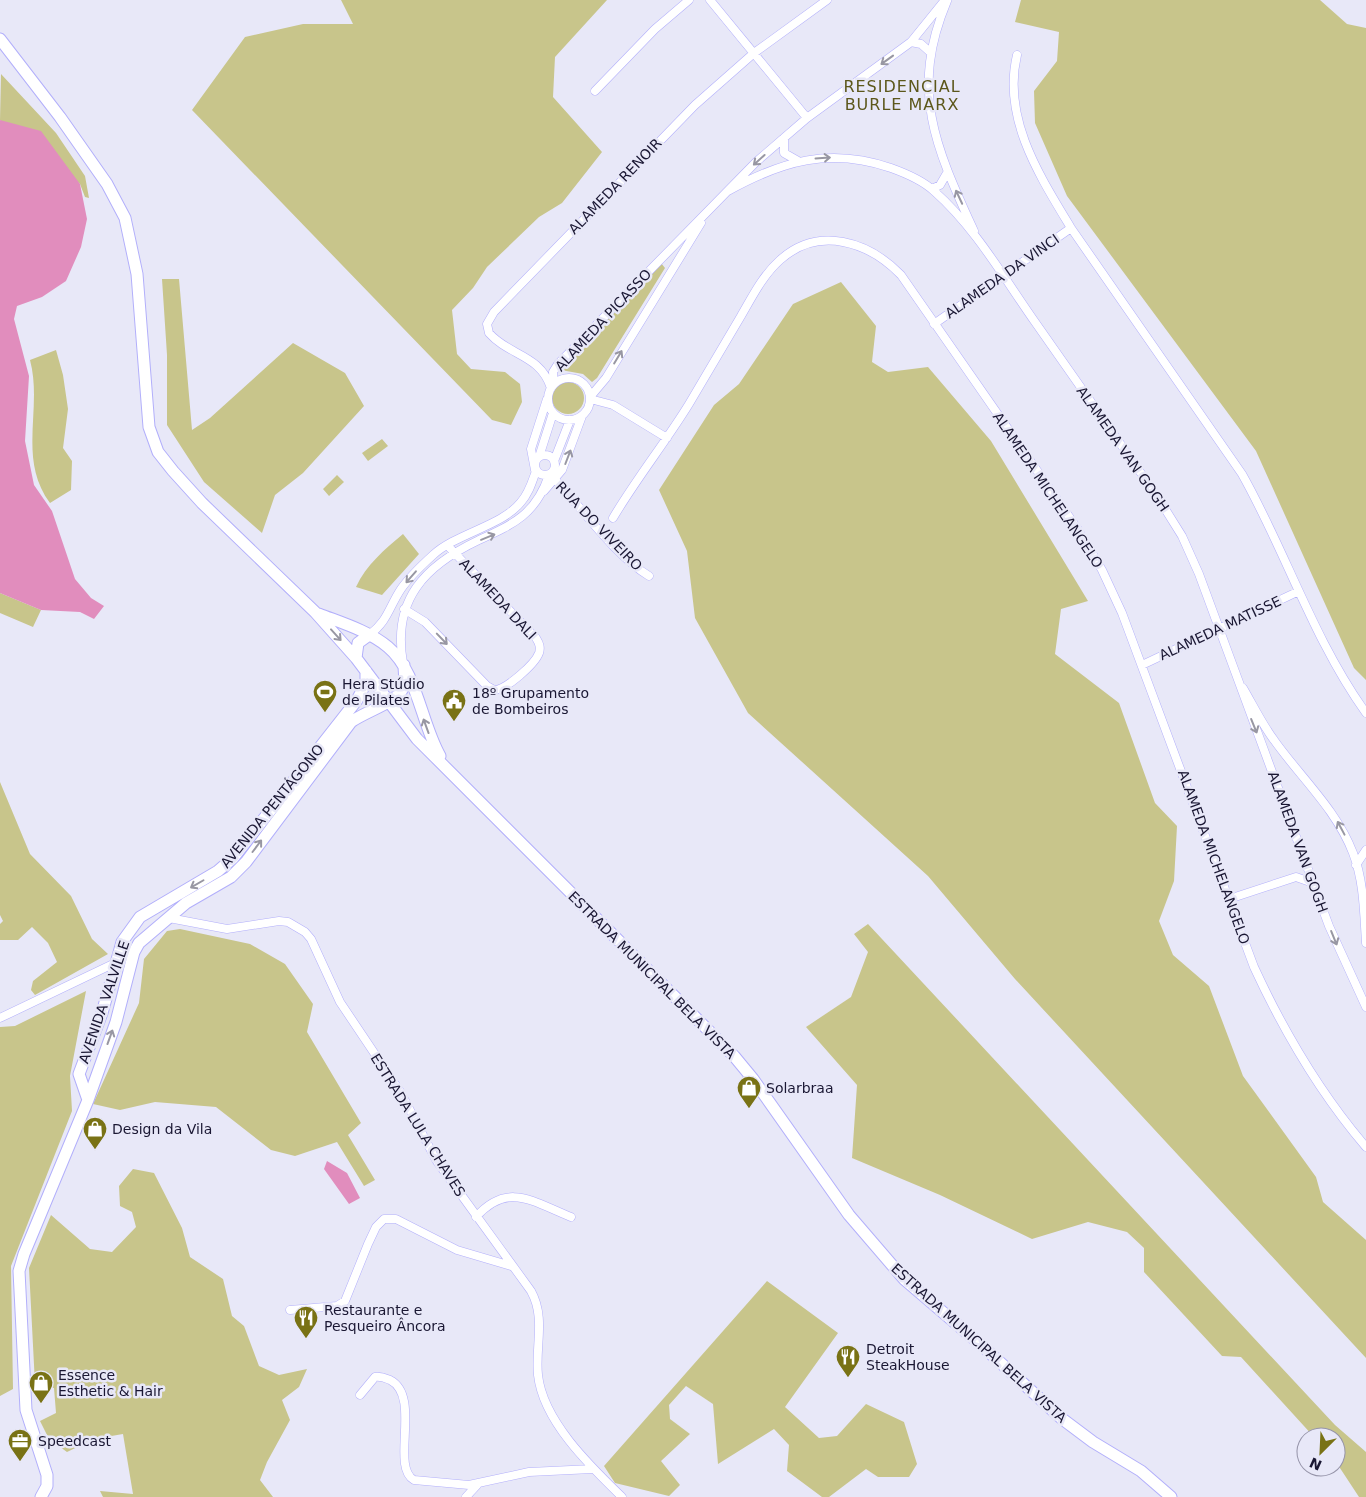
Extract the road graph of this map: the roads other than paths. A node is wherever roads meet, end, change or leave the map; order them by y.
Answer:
1 (688, 0) edge
2 (710, 0) edge
3 (828, 0) edge
4 (946, 0) edge
5 (0, 39) edge
6 (911, 42) junction
7 (930, 52) junction
8 (754, 53) junction
9 (1017, 55) dead end
10 (596, 91) dead end
11 (807, 118) junction
12 (784, 138) junction
13 (798, 161) junction
14 (947, 173) junction
15 (932, 189) junction
16 (728, 191) junction
17 (714, 205) junction
18 (1070, 228) junction
19 (979, 242) junction
20 (661, 258) junction
21 (672, 267) junction
22 (1003, 275) junction
23 (934, 324) junction
24 (551, 389) junction
25 (590, 398) junction
26 (553, 412) junction
27 (582, 416) junction
28 (570, 420) junction
29 (667, 438) junction
30 (539, 457) junction
31 (554, 461) junction
32 (536, 470) junction
33 (551, 476) junction
34 (613, 518) dead end
35 (447, 545) junction
36 (456, 554) junction
37 (649, 576) dead end
38 (1297, 592) junction
39 (404, 609) junction
40 (315, 612) junction
41 (1218, 629) junction
42 (369, 635) junction
43 (356, 658) junction
44 (404, 665) junction
45 (1142, 665) junction
46 (366, 672) junction
47 (1235, 674) junction
48 (388, 702) junction
49 (1366, 713) edge
50 (1273, 739) junction
51 (1262, 745) junction
52 (448, 770) junction
53 (1349, 844) junction
54 (1366, 849) edge
55 (1304, 861) junction
56 (1356, 865) junction
57 (1296, 877) junction
58 (1313, 883) junction
59 (1230, 899) junction
60 (186, 903) junction
61 (169, 918) junction
62 (187, 921) junction
63 (127, 933) junction
64 (1366, 943) edge
65 (120, 945) junction
66 (136, 947) junction
67 (115, 964) junction
68 (1362, 992) edge
69 (1366, 1007) edge
70 (0, 1018) edge
71 (92, 1040) junction
72 (104, 1056) junction
73 (88, 1100) junction
74 (1366, 1146) edge
75 (476, 1217) junction
76 (571, 1217) dead end
77 (511, 1266) junction
78 (290, 1310) dead end
79 (360, 1395) dead end
80 (592, 1468) junction
81 (478, 1484) junction
82 (40, 1497) edge
83 (466, 1497) edge
84 (622, 1497) edge
85 (1172, 1497) edge

1 - 10 street
2 - 8 street
3 - 8 street, ALAMEDA RENOIR
4 - 6 street, ALAMEDA PICASSO
4 - 7 street, ALAMEDA PICASSO
5 - 40 main road, ESTRADA MUNICIPAL BELA VISTA
6 - 7 street
6 -> 11 street, ALAMEDA PICASSO
7 - 14 street, ALAMEDA PICASSO
8 - 11 street
8 - 24 street, ALAMEDA RENOIR
9 - 18 street
11 - 12 street, ALAMEDA PICASSO
12 - 13 street
12 -> 16 street, ALAMEDA PICASSO
13 -> 15 street, ALAMEDA PICASSO
13 - 16 street, ALAMEDA PICASSO
14 - 15 street
19 -> 14 street, ALAMEDA PICASSO
15 - 19 street, ALAMEDA PICASSO
16 - 17 street, ALAMEDA PICASSO
17 - 20 street, ALAMEDA PICASSO
17 - 21 street, ALAMEDA PICASSO
18 - 22 street, ALAMEDA DA VINCI
18 - 38 street
19 - 22 street, ALAMEDA VAN GOGH
20 - 21 street, ALAMEDA PICASSO
20 - 24 street, ALAMEDA PICASSO
25 -> 21 street, ALAMEDA PICASSO
22 - 23 street, ALAMEDA DA VINCI
22 - 41 street, ALAMEDA VAN GOGH
23 - 29 street, ALAMEDA MICHELANGELO
23 - 45 street, ALAMEDA MICHELANGELO
24 - 25 street, ALAMEDA PICASSO
24 - 26 street
24 - 32 street, ALAMEDA PICASSO
25 - 27 street, ALAMEDA PICASSO
25 - 29 street
26 - 28 street
26 - 30 street
27 - 28 street
33 -> 27 street, ALAMEDA PICASSO
28 - 31 street
29 - 34 street, ALAMEDA MICHELANGELO
30 - 31 street
30 - 32 street
31 - 33 street
32 - 33 street
32 - 35 street, ALAMEDA PICASSO
36 -> 33 street, ALAMEDA PICASSO
33 - 37 street, RUA DO VIVEIRO
35 - 36 street, ALAMEDA DALI
35 -> 42 street, ALAMEDA PICASSO
36 - 39 street, ALAMEDA PICASSO
39 -> 36 street, ALAMEDA DALI
38 - 41 street, ALAMEDA MATISSE
38 - 49 street
39 - 44 street, ALAMEDA PICASSO
40 - 42 main road, ALAMEDA PICASSO
40 -> 43 main road, ESTRADA MUNICIPAL BELA VISTA
41 - 45 street, ALAMEDA MATISSE
41 - 47 street, ALAMEDA VAN GOGH
42 - 43 main road
42 - 44 main road, ALAMEDA PICASSO
43 - 46 main road, ESTRADA MUNICIPAL BELA VISTA
44 - 48 main road
52 -> 44 main road, ALAMEDA PICASSO
45 - 59 street, ALAMEDA MICHELANGELO
46 - 48 main road, ESTRADA MUNICIPAL BELA VISTA
46 -> 63 main road, AVENIDA PENTÁGONO
47 - 50 street, ALAMEDA VAN GOGH
47 -> 51 street, ALAMEDA VAN GOGH
48 - 52 main road, ESTRADA MUNICIPAL BELA VISTA
60 -> 48 main road, AVENIDA PENTÁGONO
50 - 51 street
53 -> 50 street, ALAMEDA VAN GOGH
51 - 55 street, ALAMEDA VAN GOGH
52 - 85 main road, ESTRADA MUNICIPAL BELA VISTA
53 - 54 street
53 - 56 street, ALAMEDA VAN GOGH
54 - 56 street
55 - 57 street
55 - 58 street, ALAMEDA VAN GOGH
56 - 64 street, ALAMEDA VAN GOGH
57 - 58 street
57 - 59 street
58 -> 68 street, ALAMEDA VAN GOGH
59 - 74 street, ALAMEDA MICHELANGELO
60 - 61 main road, AVENIDA PENTÁGONO
60 - 62 street
61 - 62 street, ESTRADA LULA CHAVES
61 - 66 main road, AVENIDA PENTÁGONO
62 - 75 street, ESTRADA LULA CHAVES
63 - 65 main road, AVENIDA VALVILLE
63 - 66 main road
65 - 66 main road
65 - 67 main road, AVENIDA VALVILLE
72 -> 66 main road, AVENIDA VALVILLE
67 - 70 street
67 - 71 main road, AVENIDA VALVILLE
68 - 69 street, ALAMEDA VAN GOGH
71 - 72 main road
71 - 73 main road, AVENIDA VALVILLE
72 - 73 main road, AVENIDA VALVILLE
73 - 82 main road, AVENIDA VALVILLE
75 - 76 street
75 - 77 street, ESTRADA LULA CHAVES
77 - 78 street
77 - 80 street, ESTRADA LULA CHAVES
79 - 81 street
80 - 81 street
80 - 84 street, ESTRADA LULA CHAVES
81 - 83 street

